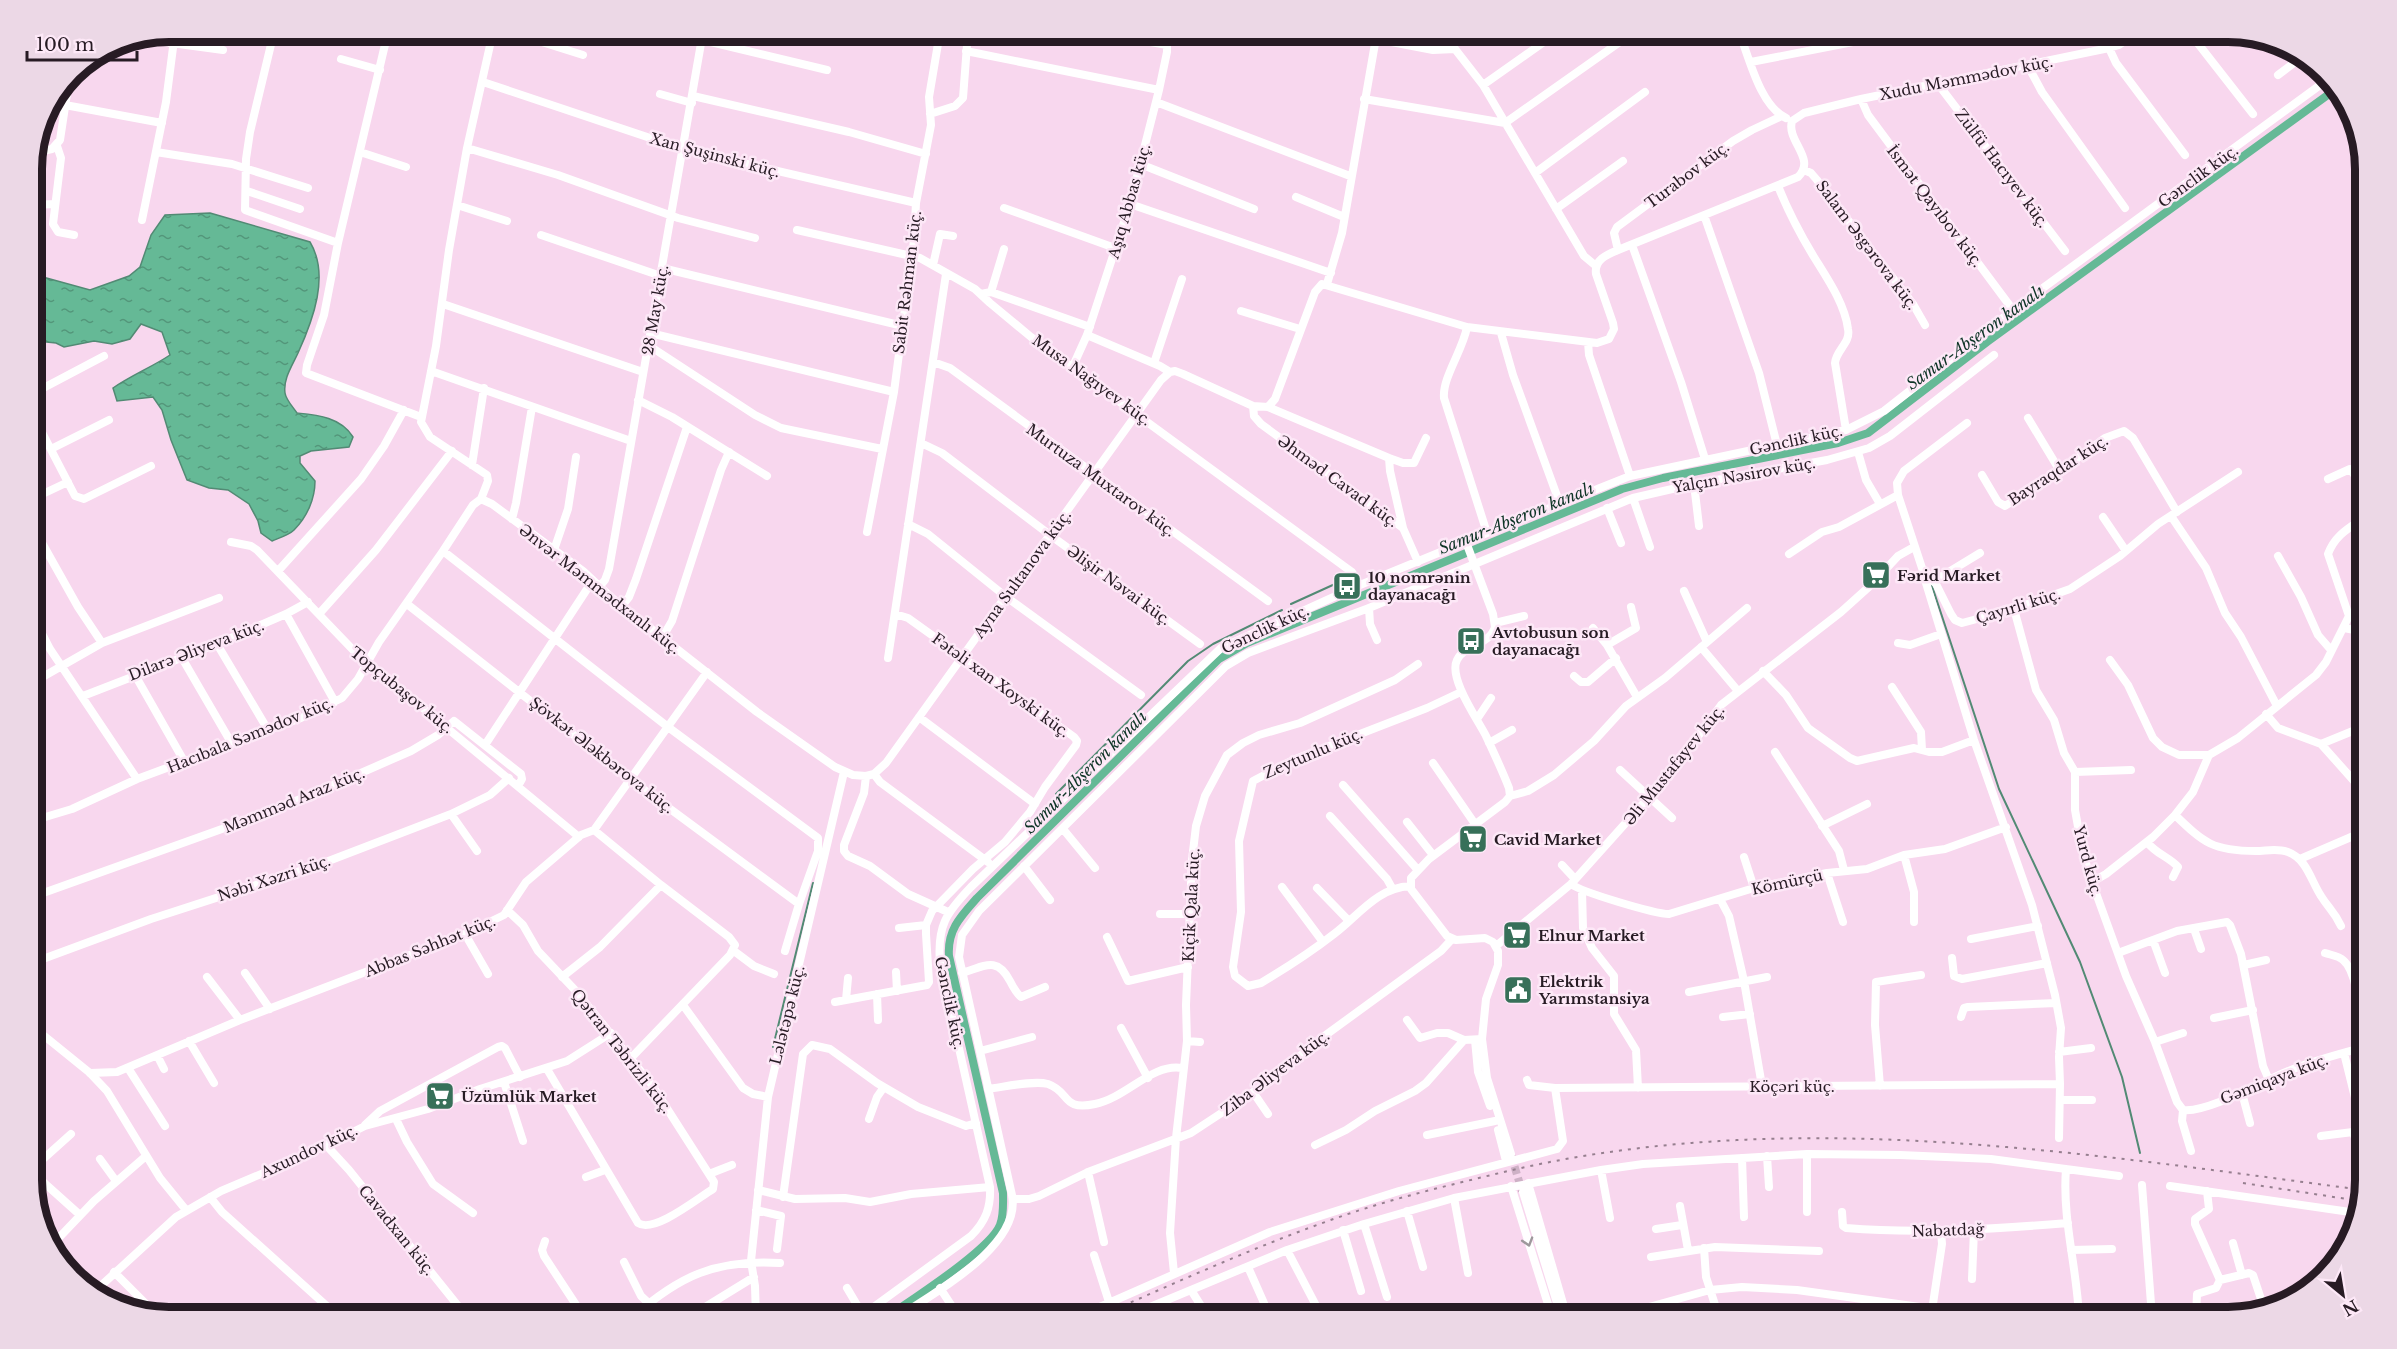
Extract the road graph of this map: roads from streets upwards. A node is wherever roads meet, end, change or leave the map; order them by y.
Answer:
1 (166, 42) edge
2 (272, 42) edge
3 (386, 42) edge
4 (492, 42) edge
5 (542, 42) edge
6 (701, 42) edge
7 (724, 42) edge
8 (939, 42) edge
9 (967, 42) edge
10 (1151, 42) edge
11 (1375, 42) edge
12 (1403, 42) edge
13 (1453, 42) edge
14 (1544, 42) edge
15 (1620, 42) edge
16 (1743, 42) edge
17 (1853, 42) edge
18 (2123, 42) edge
19 (2197, 42) edge
20 (174, 43) junction
21 (1167, 45) joint
22 (2109, 48) junction
23 (1455, 49) junction
24 (223, 50) dead end
25 (966, 51) junction
26 (583, 55) dead end
27 (341, 59) dead end
28 (2296, 61) edge
29 (1750, 62) junction
30 (2028, 66) junction
31 (380, 70) junction
32 (827, 70) dead end
33 (2278, 75) dead end
34 (483, 82) junction
35 (1938, 84) junction
36 (2322, 84) edge
37 (1483, 85) junction
38 (1160, 90) junction
39 (1645, 92) dead end
40 (67, 93) edge
41 (660, 94) dead end
42 (692, 99) junction
43 (1364, 99) junction
44 (1861, 99) junction
45 (1156, 102) junction
46 (65, 105) junction
47 (930, 114) junction
48 (2253, 114) dead end
49 (1782, 117) junction
50 (1792, 121) junction
51 (162, 123) junction
52 (1505, 123) junction
53 (55, 148) junction
54 (467, 148) junction
55 (683, 149) junction
56 (43, 151) edge
57 (156, 152) junction
58 (360, 152) junction
59 (926, 154) junction
60 (2185, 155) dead end
61 (1623, 161) dead end
62 (1140, 164) junction
63 (246, 167) junction
64 (406, 167) dead end
65 (1804, 171) junction
66 (1535, 173) junction
67 (1350, 176) junction
68 (1778, 186) junction
69 (308, 188) dead end
70 (247, 191) junction
71 (1296, 197) dead end
72 (916, 203) junction
73 (42, 204) edge
74 (55, 204) junction
75 (1130, 204) junction
76 (457, 205) junction
77 (1004, 208) dead end
78 (2126, 208) dead end
79 (300, 209) dead end
80 (1254, 209) dead end
81 (1556, 209) junction
82 (1704, 215) junction
83 (672, 216) junction
84 (1344, 218) junction
85 (142, 220) dead end
86 (507, 221) dead end
87 (797, 230) dead end
88 (74, 235) dead end
89 (541, 235) dead end
90 (953, 236) dead end
91 (755, 238) dead end
92 (338, 243) junction
93 (1632, 245) junction
94 (1115, 248) junction
95 (1004, 249) dead end
96 (1617, 250) junction
97 (2065, 251) dead end
98 (912, 256) junction
99 (933, 266) junction
100 (1596, 266) junction
101 (662, 272) junction
102 (1330, 273) junction
103 (946, 274) junction
104 (1182, 279) dead end
105 (1327, 284) junction
106 (991, 292) junction
107 (981, 294) junction
108 (443, 304) junction
109 (2013, 310) junction
110 (1241, 311) dead end
111 (1925, 325) dead end
112 (903, 326) junction
113 (1467, 327) junction
114 (1300, 330) junction
115 (1089, 331) junction
116 (650, 333) junction
117 (1501, 333) junction
118 (1588, 342) junction
119 (648, 345) junction
120 (1994, 355) dead end
121 (104, 356) dead end
122 (933, 362) junction
123 (1154, 363) junction
124 (1073, 366) junction
125 (431, 371) junction
126 (643, 372) junction
127 (1170, 372) junction
128 (484, 388) junction
129 (42, 389) edge
130 (894, 392) junction
131 (638, 400) junction
132 (1253, 406) junction
133 (532, 407) junction
134 (1268, 407) junction
135 (404, 410) junction
136 (1138, 414) junction
137 (421, 417) junction
138 (2028, 418) dead end
139 (109, 420) dead end
140 (1967, 423) dead end
141 (687, 427) junction
142 (1846, 430) junction
143 (42, 432) edge
144 (1426, 438) dead end
145 (631, 441) junction
146 (921, 443) junction
147 (1777, 445) junction
148 (51, 449) junction
149 (882, 449) junction
150 (452, 452) junction
151 (1858, 452) junction
152 (729, 453) junction
153 (576, 457) dead end
154 (1389, 458) junction
155 (1705, 459) junction
156 (472, 465) junction
157 (151, 466) dead end
158 (2060, 471) junction
159 (2238, 472) dead end
160 (1093, 475) junction
161 (1982, 475) dead end
162 (767, 476) dead end
163 (1630, 476) junction
164 (2355, 476) edge
165 (2328, 478) dead end
166 (68, 482) junction
167 (1694, 484) junction
168 (42, 494) edge
169 (1898, 495) junction
170 (1632, 498) junction
171 (481, 499) junction
172 (1560, 504) junction
173 (1880, 504) junction
174 (1606, 508) junction
175 (2174, 514) junction
176 (2103, 517) dead end
177 (512, 519) junction
178 (908, 524) junction
179 (2355, 524) edge
180 (1700, 526) dead end
181 (1402, 528) junction
182 (867, 532) dead end
183 (1487, 533) junction
184 (1050, 536) junction
185 (231, 542) dead end
186 (42, 543) edge
187 (1621, 543) dead end
188 (1467, 545) junction
189 (1650, 547) dead end
190 (1914, 547) junction
191 (554, 550) junction
192 (443, 551) junction
193 (2126, 551) junction
194 (1980, 553) dead end
195 (1789, 554) dead end
196 (2278, 556) dead end
197 (1474, 561) junction
198 (1418, 562) junction
199 (278, 571) junction
200 (1925, 574) junction
201 (1934, 581) junction
202 (597, 583) junction
203 (1360, 585) junction
204 (1683, 591) dead end
205 (1005, 596) junction
206 (219, 598) dead end
207 (1268, 601) dead end
208 (308, 602) junction
209 (407, 604) junction
210 (622, 606) junction
211 (1630, 607) dead end
212 (1748, 608) dead end
213 (1370, 609) junction
214 (2014, 609) junction
215 (2355, 611) edge
216 (286, 614) junction
217 (319, 614) junction
218 (895, 614) junction
219 (1524, 616) dead end
220 (2349, 616) junction
221 (1495, 623) junction
222 (1593, 628) dead end
223 (2344, 628) junction
224 (2355, 630) edge
225 (42, 631) edge
226 (1941, 634) junction
227 (554, 638) junction
228 (662, 638) junction
229 (1377, 640) dead end
230 (102, 643) junction
231 (1898, 643) dead end
232 (217, 644) junction
233 (1200, 644) dead end
234 (1704, 644) junction
235 (1607, 645) junction
236 (2331, 650) junction
237 (962, 656) junction
238 (182, 658) junction
239 (888, 658) dead end
240 (1616, 658) junction
241 (2110, 660) dead end
242 (367, 663) junction
243 (1418, 664) dead end
244 (62, 666) junction
245 (1763, 671) junction
246 (707, 672) junction
247 (135, 675) junction
248 (1574, 676) dead end
249 (42, 677) edge
250 (1892, 687) dead end
251 (519, 691) junction
252 (1738, 691) junction
253 (1461, 692) junction
254 (1141, 695) dead end
255 (83, 696) junction
256 (1637, 697) junction
257 (1491, 698) dead end
258 (335, 702) junction
259 (2277, 706) junction
260 (2266, 714) junction
261 (919, 717) junction
262 (1476, 719) junction
263 (446, 726) junction
264 (668, 727) junction
265 (268, 730) junction
266 (1512, 730) dead end
267 (2355, 730) edge
268 (1974, 740) junction
269 (1489, 742) junction
270 (232, 744) junction
271 (2321, 744) junction
272 (485, 745) junction
273 (1922, 750) junction
274 (1775, 752) dead end
275 (2209, 755) junction
276 (184, 761) junction
277 (1433, 762) dead end
278 (1620, 770) dead end
279 (2131, 770) dead end
280 (844, 772) junction
281 (2075, 772) junction
282 (870, 775) junction
283 (509, 778) junction
284 (137, 779) junction
285 (631, 780) junction
286 (2355, 783) edge
287 (1343, 785) dead end
288 (518, 786) junction
289 (1510, 796) junction
290 (1649, 798) junction
291 (1035, 804) junction
292 (1867, 804) dead end
293 (451, 814) junction
294 (2175, 815) junction
295 (1330, 816) dead end
296 (42, 818) edge
297 (1672, 818) dead end
298 (1407, 822) dead end
299 (1476, 824) junction
300 (1822, 826) junction
301 (2006, 827) junction
302 (1063, 829) junction
303 (594, 830) junction
304 (2355, 835) edge
305 (579, 837) junction
306 (2146, 842) junction
307 (477, 851) dead end
308 (1433, 855) junction
309 (1904, 855) junction
310 (1743, 858) dead end
311 (985, 859) junction
312 (2300, 859) junction
313 (1562, 865) dead end
314 (1024, 866) junction
315 (992, 867) junction
316 (1095, 868) dead end
317 (1417, 869) junction
318 (1845, 870) junction
319 (1827, 873) junction
320 (2173, 877) dead end
321 (1573, 881) junction
322 (2091, 882) junction
323 (661, 885) junction
324 (1410, 886) junction
325 (1282, 887) dead end
326 (1317, 888) dead end
327 (1392, 888) junction
328 (1754, 888) junction
329 (1582, 891) junction
330 (42, 893) edge
331 (1720, 898) junction
332 (1050, 900) dead end
333 (799, 904) junction
334 (936, 905) junction
335 (507, 910) junction
336 (948, 912) junction
337 (1160, 914) dead end
338 (1189, 914) junction
339 (1349, 921) junction
340 (1843, 922) dead end
341 (1914, 922) dead end
342 (926, 925) junction
343 (2038, 926) junction
344 (2341, 926) dead end
345 (899, 928) dead end
346 (2194, 929) junction
347 (465, 934) junction
348 (1107, 937) dead end
349 (1452, 939) junction
350 (1971, 939) dead end
351 (2153, 940) junction
352 (1323, 942) junction
353 (1496, 946) junction
354 (2201, 949) dead end
355 (734, 951) junction
356 (785, 951) dead end
357 (2118, 953) junction
358 (2325, 953) dead end
359 (1952, 958) dead end
360 (42, 959) edge
361 (2266, 960) dead end
362 (2047, 963) junction
363 (2244, 965) junction
364 (1188, 967) junction
365 (896, 972) dead end
366 (245, 973) dead end
367 (962, 973) junction
368 (2165, 973) dead end
369 (488, 974) dead end
370 (774, 974) dead end
371 (1921, 975) dead end
372 (1767, 976) dead end
373 (207, 977) dead end
374 (562, 977) junction
375 (848, 978) dead end
376 (1744, 981) junction
377 (2355, 986) edge
378 (1045, 987) dead end
379 (897, 991) junction
380 (1689, 992) dead end
381 (877, 994) junction
382 (846, 1000) junction
383 (835, 1002) dead end
384 (2056, 1003) junction
385 (683, 1005) junction
386 (270, 1009) junction
387 (2253, 1010) junction
388 (1750, 1014) junction
389 (1723, 1017) dead end
390 (1961, 1017) dead end
391 (2214, 1018) dead end
392 (240, 1020) junction
393 (878, 1020) dead end
394 (1407, 1020) dead end
395 (1121, 1028) dead end
396 (611, 1033) junction
397 (2183, 1033) dead end
398 (42, 1034) edge
399 (1032, 1037) dead end
400 (1464, 1040) junction
401 (1479, 1040) junction
402 (189, 1041) junction
403 (1187, 1041) junction
404 (1200, 1042) dead end
405 (2155, 1042) junction
406 (2091, 1048) dead end
407 (2355, 1050) edge
408 (980, 1051) junction
409 (2059, 1052) junction
410 (2344, 1053) junction
411 (157, 1055) junction
412 (631, 1058) junction
413 (128, 1068) junction
414 (1182, 1068) junction
415 (164, 1069) dead end
416 (547, 1069) junction
417 (90, 1073) junction
418 (520, 1077) junction
419 (1148, 1078) junction
420 (1527, 1080) dead end
421 (2269, 1080) junction
422 (504, 1082) junction
423 (214, 1083) dead end
424 (2061, 1084) junction
425 (1762, 1086) junction
426 (1880, 1086) junction
427 (884, 1087) junction
428 (1555, 1088) junction
429 (1638, 1088) junction
430 (988, 1089) junction
431 (1253, 1092) junction
432 (2242, 1093) junction
433 (768, 1096) junction
434 (2355, 1096) edge
435 (2060, 1100) junction
436 (2092, 1100) dead end
437 (2183, 1110) junction
438 (1269, 1114) dead end
439 (396, 1119) junction
440 (869, 1119) dead end
441 (1496, 1121) junction
442 (2250, 1122) dead end
443 (976, 1124) junction
444 (165, 1126) dead end
445 (365, 1126) junction
446 (2353, 1132) joint
447 (71, 1134) dead end
448 (1427, 1135) dead end
449 (2321, 1136) dead end
450 (1176, 1138) junction
451 (2058, 1138) dead end
452 (2355, 1138) edge
453 (523, 1141) dead end
454 (326, 1145) junction
455 (1316, 1145) dead end
456 (2191, 1151) dead end
457 (1807, 1154) junction
458 (146, 1156) junction
459 (1767, 1156) junction
460 (100, 1158) dead end
461 (1509, 1158) junction
462 (1742, 1158) junction
463 (42, 1161) edge
464 (732, 1165) dead end
465 (2066, 1168) junction
466 (605, 1170) junction
467 (1601, 1170) junction
468 (1088, 1172) junction
469 (708, 1174) junction
470 (2120, 1176) dead end
471 (586, 1177) dead end
472 (42, 1179) edge
473 (116, 1181) junction
474 (1528, 1183) junction
475 (2142, 1185) dead end
476 (1511, 1186) junction
477 (2170, 1186) dead end
478 (990, 1187) junction
479 (1769, 1187) dead end
480 (758, 1191) junction
481 (2208, 1191) junction
482 (1523, 1192) tunnel mouth
483 (210, 1197) junction
484 (783, 1197) junction
485 (1454, 1198) junction
486 (1013, 1199) junction
487 (1680, 1206) dead end
488 (186, 1210) junction
489 (756, 1210) junction
490 (1407, 1211) junction
491 (1807, 1212) dead end
492 (1842, 1212) dead end
493 (2351, 1212) edge
494 (473, 1213) dead end
495 (80, 1215) junction
496 (1744, 1217) dead end
497 (1610, 1218) dead end
498 (2068, 1223) junction
499 (1364, 1224) junction
500 (1682, 1225) junction
501 (1656, 1229) dead end
502 (1343, 1230) junction
503 (1974, 1230) junction
504 (1941, 1231) junction
505 (57, 1240) edge
506 (545, 1241) dead end
507 (1104, 1242) dead end
508 (2233, 1243) dead end
509 (1704, 1248) junction
510 (777, 1249) dead end
511 (2112, 1249) dead end
512 (1287, 1250) junction
513 (1688, 1250) junction
514 (2071, 1250) junction
515 (1820, 1251) dead end
516 (1094, 1255) dead end
517 (1651, 1257) dead end
518 (751, 1261) junction
519 (624, 1262) dead end
520 (780, 1263) dead end
521 (1248, 1267) junction
522 (1423, 1268) dead end
523 (114, 1272) junction
524 (1174, 1273) junction
525 (1468, 1273) dead end
526 (2242, 1275) junction
527 (754, 1277) junction
528 (1972, 1279) dead end
529 (2220, 1280) junction
530 (100, 1286) edge
531 (847, 1288) dead end
532 (940, 1288) junction
533 (1191, 1290) junction
534 (1710, 1290) junction
535 (1361, 1291) dead end
536 (1387, 1297) dead end
537 (1109, 1302) junction
538 (1264, 1303) dead end
539 (2262, 1303) edge
540 (648, 1304) junction
541 (147, 1305) edge
542 (1315, 1305) joint
543 (328, 1307) edge
544 (459, 1307) edge
545 (577, 1307) edge
546 (645, 1307) edge
547 (652, 1307) edge
548 (705, 1307) edge
549 (756, 1307) edge
550 (856, 1307) edge
551 (873, 1307) edge
552 (912, 1307) edge
553 (952, 1307) edge
554 (1098, 1307) edge
555 (1150, 1307) edge
556 (1202, 1307) edge
557 (1310, 1307) edge
558 (1549, 1307) edge
559 (1558, 1307) edge
560 (1563, 1307) edge
561 (1649, 1307) edge
562 (1716, 1307) edge
563 (1896, 1307) edge
564 (1932, 1307) edge
565 (2079, 1307) edge
566 (2151, 1307) edge
567 (2196, 1307) edge

1 - 20 street
2 - 63 street
3 - 31 street
4 - 34 street
5 - 26 street
6 - 42 street, 28 May küç.
7 - 32 street
8 - 47 street, Sabit Rəhman küç.
9 - 25 street
10 - 21 street
11 - 43 street
12 - 23 street
13 - 23 street
14 - 37 street
15 - 52 street
16 - 29 street
17 - 29 street
18 - 22 street, Xudu Məmmədov küç.
19 - 48 street
20 - 24 street
20 - 51 street
21 - 38 street, Aşıq Abbas küç.
22 - 30 street, Xudu Məmmədov küç.
22 - 60 street
23 - 37 street
25 - 38 street
25 - 47 street
27 - 31 street
28 - 33 street
29 - 49 street
30 - 35 street, Xudu Məmmədov küç.
30 - 78 street
31 - 58 street
34 - 54 street
34 - 55 street, Xan Şuşinski küç.
35 - 44 street, Xudu Məmmədov küç.
35 - 97 street, Zülfü Hacıyev küç.
36 - 109 street, Gənclik küç.
37 - 52 street
38 - 45 street, Aşıq Abbas küç.
39 - 66 street
40 - 46 street
41 - 42 street
42 - 55 street, 28 May küç.
42 - 59 street
43 - 52 street
43 - 67 street
44 - 50 street, Xudu Məmmədov küç.
44 - 109 street, İsmət Qayıbov küç.
45 - 62 street, Aşıq Abbas küç.
45 - 67 street
46 - 51 street
46 - 53 street
47 - 59 street, Sabit Rəhman küç.
49 - 50 street
49 - 96 street, Turabov küç.
50 - 65 street
51 - 57 street
52 - 66 street
53 - 56 street
53 - 74 street
54 - 76 street
54 - 83 street
55 - 72 street, Xan Şuşinski küç.
55 - 83 street, 28 May küç.
57 - 63 street
57 - 85 street
58 - 64 street
58 - 92 street
59 - 72 street, Sabit Rəhman küç.
61 - 81 street
62 - 75 street, Aşıq Abbas küç.
62 - 80 street
63 - 69 street
63 - 70 street
65 - 68 street
65 - 111 street, Salam Əsgərova küç.
66 - 81 street
67 - 84 street
68 - 82 street
68 - 142 street
70 - 79 street
70 - 92 street
71 - 84 street
72 - 98 street, Sabit Rəhman küç.
73 - 74 street
74 - 88 street
75 - 94 street, Aşıq Abbas küç.
75 - 102 street
76 - 86 street
76 - 108 street
77 - 94 street
81 - 100 street
82 - 93 street
82 - 147 street
83 - 91 street
83 - 101 street, 28 May küç.
84 - 102 street
87 - 98 street, Musa Nağıyev küç.
89 - 101 street
90 - 99 street
92 - 135 street
93 - 96 street
93 - 155 street
94 - 115 street, Aşıq Abbas küç.
95 - 106 street
96 - 100 street
98 - 99 street, Musa Nağıyev küç.
98 - 112 street, Sabit Rəhman küç.
99 - 103 street, Musa Nağıyev küç.
100 - 118 street
101 - 112 street
101 - 116 street, 28 May küç.
102 - 105 street
103 - 107 street, Musa Nağıyev küç.
103 - 122 street
104 - 123 street
105 - 113 street
105 - 114 street
106 - 107 street
106 - 115 street
107 - 124 street, Musa Nağıyev küç.
108 - 125 street
108 - 126 street
109 - 142 street, Gənclik küç.
110 - 114 street
112 - 130 street, Sabit Rəhman küç.
113 - 117 street
113 - 183 street
114 - 134 street
115 - 123 street
115 - 124 street, Aşıq Abbas küç.
116 - 119 street, 28 May küç.
116 - 130 street
117 - 118 street
117 - 172 street
118 - 163 street
119 - 126 street, 28 May küç.
119 - 149 street
120 - 151 street, Yalçın Nəsirov küç.
121 - 129 street
122 - 146 street
122 - 160 street, Murtuza Muxtarov küç.
123 - 127 street
124 - 136 street, Musa Nağıyev küç.
125 - 128 street
125 - 137 street
126 - 131 street, 28 May küç.
127 - 132 street
127 - 136 street, Ayna Sultanova küç.
128 - 133 street
128 - 156 street
130 - 149 street, Sabit Rəhman küç.
131 - 141 street
131 - 145 street, 28 May küç.
132 - 134 street
132 - 181 street, Əhməd Cavad küç.
133 - 145 street
133 - 177 street
134 - 154 street
135 - 137 street
135 - 199 street
136 - 160 street, Ayna Sultanova küç.
136 - 203 street, Musa Nağıyev küç.
137 - 150 street
138 - 158 street
139 - 148 street
140 - 169 street
141 - 152 street
141 - 210 street
142 - 147 street, Gənclik küç.
143 - 148 street
144 - 154 street
145 - 202 street, 28 May küç.
146 - 178 street
146 - 184 street, Əlişir Nəvai küç.
147 - 155 street, Gənclik küç.
148 - 166 street
149 - 182 street, Sabit Rəhman küç.
150 - 156 street
150 - 217 street
151 - 167 street, Yalçın Nəsirov küç.
151 - 173 street
152 - 162 street
152 - 228 street
153 - 191 street
154 - 181 street
155 - 163 street, Gənclik küç.
156 - 171 street
157 - 166 street
158 - 161 street, Bayraqdar küç.
158 - 175 street, Bayraqdar küç.
159 - 175 street, Çayırli küç.
160 - 184 street, Ayna Sultanova küç.
160 - 207 street, Murtuza Muxtarov küç.
163 - 172 street, Gənclik küç.
164 - 165 street
166 - 168 street
167 - 170 street, Yalçın Nəsirov küç.
167 - 180 street
169 - 173 street
169 - 190 street, Çayırli küç.
170 - 174 street, Yalçın Nəsirov küç.
170 - 189 street
171 - 177 street, Ənvər Məmmədxanlı küç.
171 - 192 street, Hacıbala Səmədov küç.
172 - 183 street, Gənclik küç.
173 - 195 street
174 - 187 street
174 - 197 street, Yalçın Nəsirov küç.
175 - 193 street, Çayırli küç.
175 - 259 street, Bayraqdar küç.
176 - 193 street
177 - 191 street, Ənvər Məmmədxanlı küç.
178 - 205 street
178 - 218 street
179 - 220 street
181 - 198 street, Əhməd Cavad küç.
183 - 188 street, Gənclik küç.
184 - 205 street, Ayna Sultanova küç.
184 - 233 street, Əlişir Nəvai küç.
185 - 199 street, Topçubaşov küç.
186 - 230 street
188 - 197 street
188 - 198 street, Gənclik küç.
190 - 200 street, Çayırli küç.
190 - 245 street, Əli Mustafayev küç.
191 - 202 street, Ənvər Məmmədxanlı küç.
192 - 209 street, Hacıbala Səmədov küç.
192 - 227 street
193 - 214 street, Çayırli küç.
194 - 201 street
196 - 236 street
197 - 213 street, Gənclik küç.
197 - 221 street
198 - 203 street, Gənclik küç.
199 - 208 street, Topçubaşov küç.
200 - 201 street, Çayırli küç.
200 - 226 street
201 - 214 street, Çayırli küç.
202 - 210 street, Ənvər Məmmədxanlı küç.
202 - 227 street, 28 May küç.
203 - 315 street, Gənclik küç.
204 - 234 street
205 - 237 street, Ayna Sultanova küç.
205 - 254 street
206 - 230 street
208 - 216 street, Dilarə Əliyeva küç.
208 - 217 street, Topçubaşov küç.
209 - 242 street, Hacıbala Səmədov küç.
209 - 251 street, Şövkət Ələkbərova küç.
210 - 228 street, Ənvər Məmmədxanlı küç.
211 - 235 street
212 - 234 street
213 - 229 street
213 - 302 street, Gənclik küç.
214 - 281 street, Yurd küç.
215 - 220 street
216 - 232 street, Dilarə Əliyeva küç.
216 - 258 street
217 - 242 street, Topçubaşov küç.
218 - 237 street, Fətəli xan Xoyski küç.
218 - 239 street
219 - 221 street
220 - 223 street
221 - 253 street
222 - 235 street
223 - 224 street
223 - 236 street
225 - 244 street
226 - 231 street
226 - 268 street
227 - 251 street, 28 May küç.
227 - 264 street
228 - 246 street, Ənvər Məmmədxanlı küç.
230 - 244 street
232 - 238 street, Dilarə Əliyeva küç.
232 - 265 street
234 - 252 street
234 - 256 street
235 - 240 street
236 - 259 street
237 - 261 street, Ayna Sultanova küç.
237 - 291 street, Fətəli xan Xoyski küç.
238 - 247 street, Dilarə Əliyeva küç.
238 - 270 street
240 - 248 street
240 - 256 street
241 - 275 street
242 - 258 street, Hacıbala Səmədov küç.
242 - 263 street, Topçubaşov küç.
243 - 338 street, Kiçik Qala küç.
244 - 249 street
244 - 255 street
245 - 252 street, Əli Mustafayev küç.
245 - 273 street
246 - 264 street, Abbas Səhhət küç.
246 - 280 street, Ənvər Məmmədxanlı küç.
247 - 255 street, Dilarə Əliyeva küç.
247 - 276 street
250 - 273 street
251 - 272 street, 28 May küç.
251 - 285 street, Şövkət Ələkbərova küç.
252 - 290 street, Əli Mustafayev küç.
253 - 262 street
253 - 352 street, Zeytunlu küç.
255 - 284 street
256 - 289 street
257 - 262 street
258 - 265 street, Hacıbala Səmədov küç.
259 - 260 street
260 - 271 street
260 - 275 street
261 - 282 street, Ayna Sultanova küç.
261 - 291 street
262 - 269 street
263 - 272 street
263 - 283 street, Topçubaşov küç.
263 - 330 street, Məmməd Araz küç.
264 - 285 street, Abbas Səhhət küç.
264 - 333 street
265 - 270 street, Hacıbala Səmədov küç.
266 - 269 street
267 - 271 street
268 - 273 street
268 - 301 street
269 - 289 street
270 - 276 street, Hacıbala Səmədov küç.
271 - 286 street
272 - 288 street
274 - 300 street
275 - 294 street
276 - 284 street, Hacıbala Səmədov küç.
277 - 299 street
278 - 290 street
279 - 281 street
280 - 282 street, Ənvər Məmmədxanlı küç.
280 - 433 street, Lələtəpə küç.
281 - 322 street, Yurd küç.
282 - 311 street
282 - 334 street
283 - 288 street, Topçubaşov küç.
283 - 293 street, Nəbi Xəzri küç.
284 - 296 street, Hacıbala Səmədov küç.
285 - 303 street, Abbas Səhhət küç.
285 - 333 street, Şövkət Ələkbərova küç.
287 - 317 street
288 - 305 street, Topçubaşov küç.
289 - 299 street
290 - 297 street
290 - 321 street, Əli Mustafayev küç.
291 - 311 street, Fətəli xan Xoyski küç.
292 - 300 street
293 - 307 street
293 - 360 street, Nəbi Xəzri küç.
294 - 306 street
294 - 312 street
295 - 327 street
298 - 308 street
299 - 308 street
300 - 318 street
301 - 309 street, Kömürçü
301 - 343 street
302 - 314 street, Gənclik küç.
302 - 316 street
303 - 305 street, Abbas Səhhət küç.
303 - 323 street
304 - 312 street
305 - 335 street, Abbas Səhhət küç.
306 - 320 street
306 - 322 street
308 - 317 street
309 - 318 street, Kömürçü
309 - 341 street
310 - 328 street
311 - 315 street
311 - 334 street, Fətəli xan Xoyski küç.
312 - 344 street
313 - 321 street, Kömürçü
314 - 332 street
314 - 367 street, Gənclik küç.
315 - 336 street, Gənclik küç.
317 - 324 street
318 - 319 street, Kömürçü
319 - 328 street, Kömürçü
319 - 340 street
321 - 329 street, Kömürçü
321 - 353 street, Əli Mustafayev küç.
322 - 357 street, Yurd küç.
323 - 355 street
323 - 374 street
324 - 327 street
324 - 349 street
325 - 352 street
326 - 339 street
327 - 339 street
328 - 331 street, Kömürçü
329 - 331 street, Kömürçü
329 - 429 street
331 - 376 street
333 - 356 street
334 - 336 street
334 - 342 street, Fətəli xan Xoyski küç.
335 - 347 street, Abbas Səhhət küç.
335 - 374 street, Qətran Təbrizli küç.
336 - 443 street, Gənclik küç.
337 - 338 street
338 - 364 street, Kiçik Qala küç.
339 - 352 street
342 - 345 street
342 - 379 street, Fətəli xan Xoyski küç.
343 - 350 street
343 - 362 street
346 - 351 street
346 - 354 street
346 - 363 street
347 - 369 street
347 - 386 street, Abbas Səhhət küç.
348 - 364 street
349 - 353 street
349 - 431 street, Ziba Əliyeva küç.
351 - 357 street
351 - 368 street
353 - 401 street
355 - 370 street
355 - 385 street
357 - 405 street, Yurd küç.
358 - 377 street
359 - 362 street
361 - 363 street
362 - 384 street
363 - 387 street
364 - 403 street, Kiçik Qala küç.
365 - 379 street
366 - 386 street
367 - 378 street
367 - 408 street, Gənclik küç.
371 - 426 street
372 - 376 street
373 - 392 street
374 - 396 street, Qətran Təbrizli küç.
375 - 382 street
376 - 380 street
376 - 388 street
379 - 381 street, Fətəli xan Xoyski küç.
381 - 382 street, Fətəli xan Xoyski küç.
381 - 393 street
382 - 383 street, Fətəli xan Xoyski küç.
384 - 390 street
384 - 409 street
385 - 412 street
385 - 433 street
386 - 392 street, Abbas Səhhət küç.
387 - 391 street
387 - 421 street
388 - 389 street
388 - 425 street
392 - 402 street, Abbas Səhhət küç.
394 - 400 street
395 - 419 street
396 - 412 street, Qətran Təbrizli küç.
396 - 416 street, Axundov küç.
397 - 405 street
398 - 417 street
399 - 408 street
400 - 401 street
400 - 455 street
401 - 441 street
401 - 461 street
402 - 411 street, Abbas Səhhət küç.
402 - 423 street
403 - 404 street
403 - 414 street, Kiçik Qala küç.
405 - 437 street, Yurd küç.
406 - 409 street
407 - 410 street, Gəmiqaya küç.
408 - 430 street, Gənclik küç.
409 - 424 street
410 - 421 street, Gəmiqaya küç.
410 - 434 street
411 - 413 street, Abbas Səhhət küç.
411 - 415 street
412 - 469 street, Qətran Təbrizli küç.
413 - 417 street, Abbas Səhhət küç.
413 - 444 street
414 - 419 street
414 - 450 street, Kiçik Qala küç.
416 - 418 street, Axundov küç.
416 - 466 street
417 - 458 street
418 - 422 street, Axundov küç.
418 - 445 street
419 - 430 street
420 - 428 street, Köçəri küç.
421 - 432 street, Gəmiqaya küç.
422 - 439 street, Axundov küç.
422 - 453 street
424 - 426 street, Köçəri küç.
424 - 435 street
425 - 426 street, Köçəri küç.
425 - 429 street, Köçəri küç.
427 - 440 street
427 - 443 street
427 - 484 street
428 - 429 street, Köçəri küç.
428 - 461 street
430 - 486 street, Gənclik küç.
431 - 438 street
431 - 450 street, Ziba Əliyeva küç.
432 - 437 street, Gəmiqaya küç.
432 - 442 street
433 - 480 street, Lələtəpə küç.
435 - 436 street
435 - 451 street
437 - 456 street, Yurd küç.
439 - 445 street, Axundov küç.
439 - 494 street
441 - 448 street
441 - 461 street
443 - 478 street, Gənclik küç.
445 - 454 street, Axundov küç.
446 - 449 street
446 - 452 street
447 - 463 street
450 - 468 street, Ziba Əliyeva küç.
450 - 524 street, Kiçik Qala küç.
454 - 483 street, Axundov küç.
454 - 544 street, Cavadxan küç.
457 - 459 street
457 - 465 street
457 - 491 street
458 - 473 street
458 - 488 street
459 - 462 street
459 - 479 street
460 - 473 street
461 - 524 street
462 - 467 street
462 - 496 street
464 - 469 street
465 - 470 street
465 - 498 street
466 - 469 street
466 - 471 street
467 - 474 street
467 - 497 street
468 - 486 street, Ziba Əliyeva küç.
468 - 507 street
472 - 495 street
473 - 495 street
474 - 476 street
474 - 560 street
475 - 566 street
476 - 485 street
476 -> 558 street
477 - 481 street
478 - 484 street
478 - 551 street, Gənclik küç.
480 - 484 street
480 - 489 street, Lələtəpə küç.
481 - 493 street
481 - 529 street
482 - 559 street
483 - 488 street, Axundov küç.
483 - 543 street
485 - 490 street
485 - 525 street
486 - 532 street, Gənclik küç.
487 - 500 street
488 - 523 street
489 - 510 street
489 - 518 street, Lələtəpə küç.
490 - 499 street
490 - 522 street
492 - 504 street, Nabatdağ
495 - 505 street
498 - 503 street, Nabatdağ
498 - 514 street
499 - 502 street
499 - 536 street
500 - 501 street
500 - 513 street
502 - 512 street
502 - 535 street
503 - 504 street, Nabatdağ
503 - 528 street
504 - 564 street
506 - 545 street
508 - 526 street
509 - 513 street
509 - 515 street
509 - 534 street
511 - 514 street
512 - 521 street
512 - 542 street
513 - 517 street
514 - 565 street
516 - 537 street
518 - 520 street
518 - 527 street, Lələtəpə küç.
518 - 540 street
519 - 540 street
521 - 533 street
521 - 538 street
523 - 530 street
523 - 541 street
524 - 537 street
526 - 529 street
526 - 539 street
527 - 548 street
527 - 549 street, Lələtəpə küç.
529 - 567 street
531 - 550 street
532 - 552 street, Gənclik küç.
532 - 553 street
533 - 555 street
533 - 556 street
534 - 561 street
534 - 562 street
534 - 563 street
537 - 554 street
540 - 546 street
540 - 547 street
542 - 557 street

